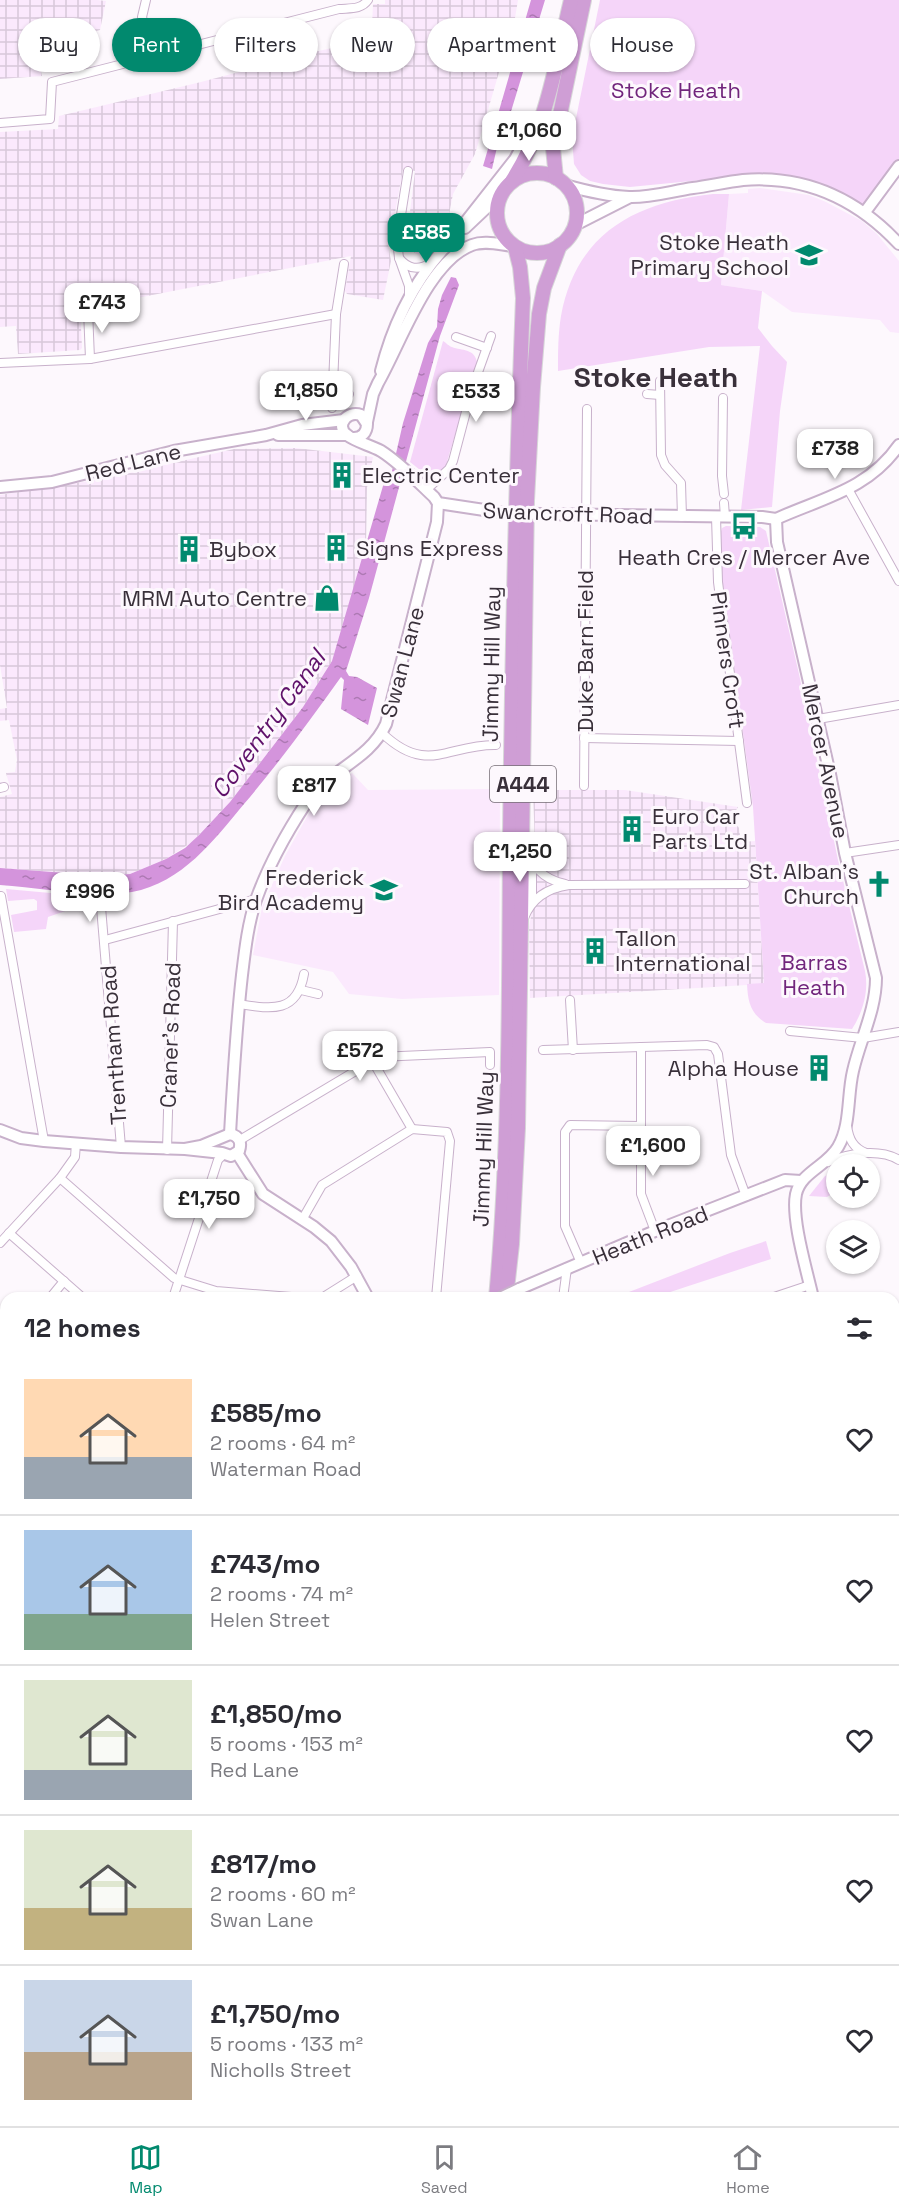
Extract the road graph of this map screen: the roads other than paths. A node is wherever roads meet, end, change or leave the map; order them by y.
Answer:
1 (146, 0) edge
2 (368, 0) edge
3 (571, 0) edge
4 (584, 0) edge
5 (142, 18) edge
6 (567, 18) edge
7 (202, 43) edge
8 (112, 66) edge
9 (551, 72) edge
10 (554, 72) edge
11 (0, 123) edge
12 (899, 166) edge
13 (408, 171) dead end
14 (561, 182) junction
15 (510, 184) junction
16 (631, 197) junction
17 (865, 212) junction
18 (575, 225) junction
19 (899, 244) edge
20 (560, 245) junction
21 (514, 246) junction
22 (445, 248) junction
23 (399, 258) junction
24 (434, 260) junction
25 (446, 262) junction
26 (344, 264) dead end
27 (404, 274) junction
28 (419, 282) junction
29 (408, 298) junction
30 (88, 310) dead end
31 (336, 314) junction
32 (491, 336) dead end
33 (456, 337) dead end
34 (487, 348) junction
35 (90, 359) junction
36 (0, 363) edge
37 (660, 381) dead end
38 (378, 383) junction
39 (332, 393) junction
40 (349, 394) dead end
41 (373, 394) junction
42 (647, 394) dead end
43 (660, 395) junction
44 (723, 398) dead end
45 (332, 408) dead end
46 (587, 410) dead end
47 (349, 416) junction
48 (367, 423) junction
49 (266, 435) junction
50 (350, 437) junction
51 (898, 450) edge
52 (384, 454) junction
53 (0, 488) edge
54 (848, 489) junction
55 (426, 490) junction
56 (438, 503) junction
57 (585, 516) junction
58 (682, 517) junction
59 (720, 517) junction
60 (776, 519) junction
61 (899, 581) edge
62 (899, 705) edge
63 (818, 719) junction
64 (382, 733) junction
65 (584, 738) junction
66 (739, 741) junction
67 (496, 745) dead end
68 (584, 786) dead end
69 (747, 803) dead end
70 (523, 818) junction
71 (899, 845) edge
72 (845, 853) junction
73 (532, 861) junction
74 (745, 884) dead end
75 (569, 885) junction
76 (2, 896) dead end
77 (256, 899) junction
78 (101, 907) dead end
79 (528, 908) junction
80 (173, 921) junction
81 (522, 922) junction
82 (105, 940) junction
83 (304, 974) dead end
84 (301, 990) junction
85 (318, 994) dead end
86 (570, 1000) dead end
87 (239, 1004) junction
88 (790, 1031) dead end
89 (899, 1032) edge
90 (863, 1038) junction
91 (641, 1047) junction
92 (543, 1050) dead end
93 (573, 1050) junction
94 (372, 1060) junction
95 (490, 1065) dead end
96 (847, 1118) junction
97 (640, 1126) junction
98 (412, 1129) junction
99 (0, 1130) edge
100 (230, 1138) junction
101 (44, 1141) junction
102 (76, 1143) junction
103 (121, 1147) junction
104 (185, 1149) junction
105 (167, 1150) junction
106 (237, 1153) junction
107 (871, 1153) junction
108 (223, 1154) junction
109 (899, 1160) edge
110 (821, 1165) junction
111 (60, 1178) junction
112 (801, 1181) junction
113 (746, 1196) junction
114 (302, 1220) junction
115 (655, 1231) junction
116 (9, 1233) junction
117 (0, 1244) edge
118 (581, 1263) junction
119 (567, 1268) junction
120 (357, 1275) junction
121 (179, 1280) junction
122 (64, 1281) junction
123 (810, 1285) junction
124 (55, 1292) edge
125 (76, 1292) edge
126 (175, 1292) edge
127 (229, 1292) edge
128 (331, 1292) edge
129 (365, 1292) edge
130 (437, 1292) edge
131 (498, 1292) edge
132 (507, 1292) edge
133 (512, 1292) edge
134 (564, 1292) edge
135 (789, 1292) edge
136 (812, 1292) edge
137 (0, 1830) edge
138 (0, 1854) edge
139 (0, 1872) edge
140 (0, 1923) edge

1 - 5 street
2 - 7 street
3 - 6 highway
4 - 14 highway
8 - 11 street
9 - 22 street
10 - 15 highway
12 - 17 street
13 - 23 street
14 - 15 highway
14 - 16 street
14 - 18 highway
15 - 21 highway
15 - 22 street
16 - 17 street
16 - 18 street
17 - 19 street
18 - 20 highway
20 - 21 highway
20 - 70 highway, Jimmy Hill Way / A444
21 - 25 street
21 - 131 highway, Jimmy Hill Way / A444
22 - 24 street
23 - 24 street
23 - 27 street
24 - 28 street
25 - 28 street
25 - 38 street
26 - 31 street
27 - 28 street
27 - 29 street
28 - 29 street
29 - 38 street
30 - 35 street
31 - 35 street
31 - 39 street
32 - 34 street
33 - 34 street
34 - 55 street
35 - 36 street
37 - 43 street
38 - 41 street
39 - 40 street
39 - 45 street
41 - 47 street
41 - 48 street
42 - 43 street
43 - 58 street
44 - 59 street, Pinners Croft
46 - 57 street, Duke Barn Field
47 - 48 street
47 - 49 street, Red Lane
47 - 50 street
48 - 50 street
48 - 52 street
49 - 50 street, Red Lane
49 - 53 street, Red Lane
50 - 52 street
51 - 54 street
52 - 55 street
54 - 60 street
54 - 61 street
55 - 56 street
56 - 57 street, Swancroft Road, bridge
56 - 64 street, Swan Lane
57 - 58 street, Swancroft Road
57 - 65 street, Duke Barn Field
58 - 59 street, Swancroft Road
59 - 60 street, Swancroft Road
59 - 66 street, Pinners Croft
60 - 63 street, Mercer Avenue
62 - 63 street
63 - 72 street, Mercer Avenue
64 - 67 street
64 - 77 street, Swan Lane
65 - 66 street
65 - 68 street, Duke Barn Field
66 - 69 street, Pinners Croft
70 - 73 street
70 - 81 highway, Jimmy Hill Way / A444
71 - 72 street
72 - 90 street, Mercer Avenue
73 - 75 street
73 - 79 street
74 - 75 street
75 - 79 street
76 - 101 street
77 - 80 street
77 - 87 street, Swan Lane
78 - 82 street, Trentham Road
79 - 81 street
80 - 82 street
80 - 105 street, Craner's Road
81 - 132 highway, Jimmy Hill Way / A444
82 - 103 street, Trentham Road
83 - 84 street
84 - 85 street
84 - 87 street
86 - 93 street
87 - 100 street, Swan Lane
88 - 90 street
89 - 90 street
90 - 96 street, Mercer Avenue
91 - 93 street
91 - 97 street
91 - 113 street
92 - 93 street
94 - 95 street
94 - 98 street
94 - 100 street
96 - 107 street
96 - 110 street, Mercer Avenue
97 - 115 street
97 - 118 street
98 - 114 street
98 - 130 street
99 - 101 street
100 - 104 street
100 - 106 street
100 - 108 street
101 - 102 street
102 - 103 street
102 - 111 street
103 - 105 street
104 - 105 street
104 - 108 street
106 - 108 street
106 - 114 street
107 - 109 street
107 - 110 street
108 - 121 street
110 - 112 street, Mercer Avenue
111 - 116 street
111 - 121 street
112 - 113 street, Heath Road
112 - 123 street
113 - 115 street, Heath Road
114 - 120 street
115 - 118 street, Heath Road
116 - 117 street
116 - 122 street
118 - 119 street, Heath Road
119 - 133 street, Heath Road, bridge
119 - 134 street
120 - 128 street
120 - 129 street
121 - 126 street
121 - 127 street
122 - 124 street
122 - 125 street
123 - 135 street
123 - 136 street
137 - 138 street
138 - 139 street
139 - 140 street

